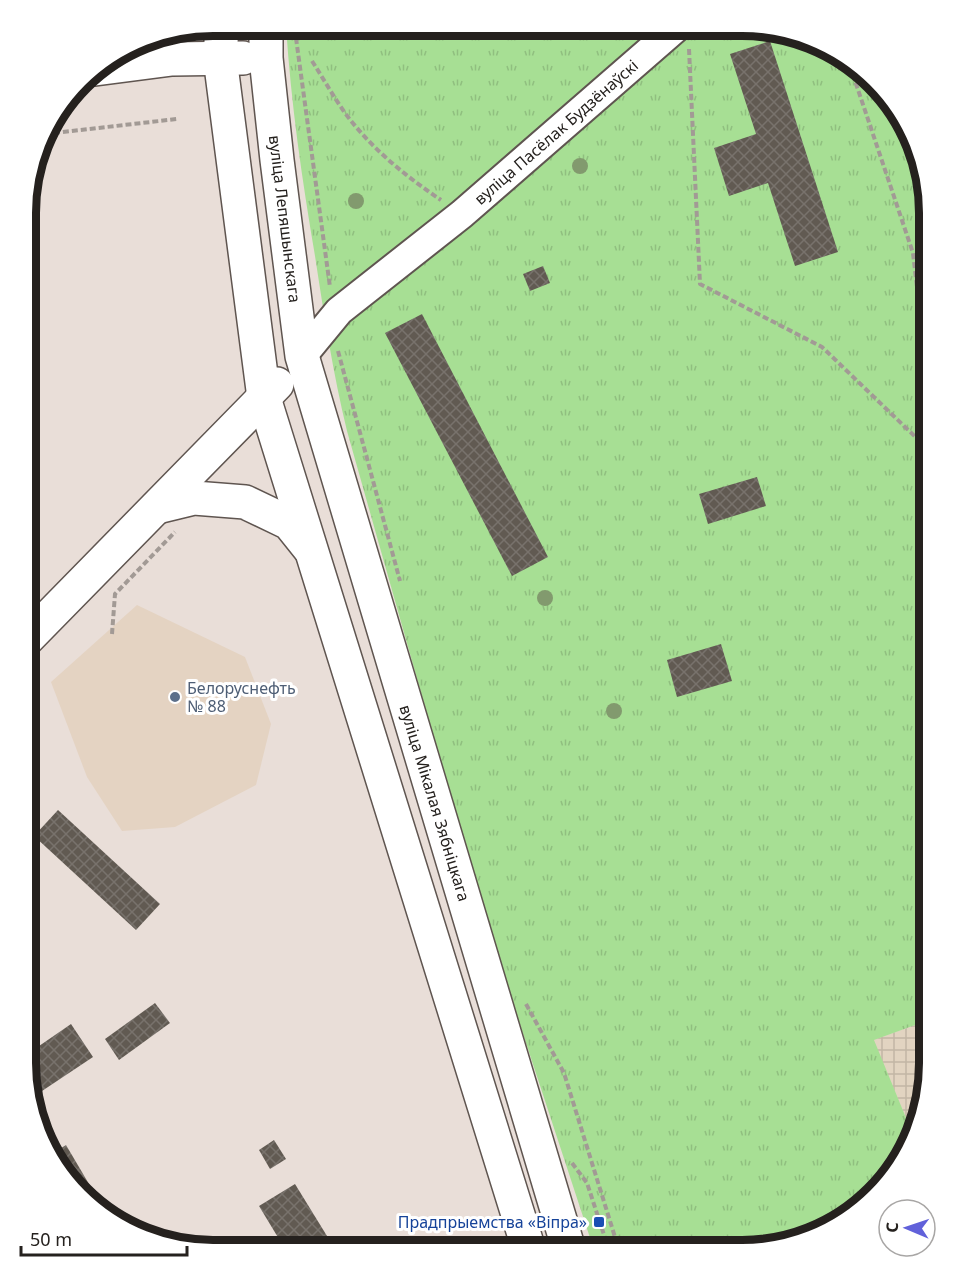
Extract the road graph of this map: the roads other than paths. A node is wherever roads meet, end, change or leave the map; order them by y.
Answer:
1 (221, 36) edge
2 (278, 36) edge
3 (679, 36) edge
4 (220, 58) junction
5 (266, 58) junction
6 (113, 67) edge
7 (302, 356) junction
8 (264, 398) junction
9 (169, 516) junction
10 (313, 552) junction
11 (36, 631) edge
12 (526, 1240) edge
13 (566, 1240) edge

1 - 4 main road
2 - 5 main road, вуліца Лепяшынскага
3 - 7 lane, вуліца Пасёлак Будзёнаўскі
4 - 5 main road
4 - 6 main road
4 - 8 main road
5 - 7 main road, вуліца Лепяшынскага
7 - 8 main road
7 - 13 main road, вуліца Мікалая Зябніцкага
8 - 9 main road
8 - 10 main road
9 - 10 main road
9 - 11 main road
10 - 12 main road

